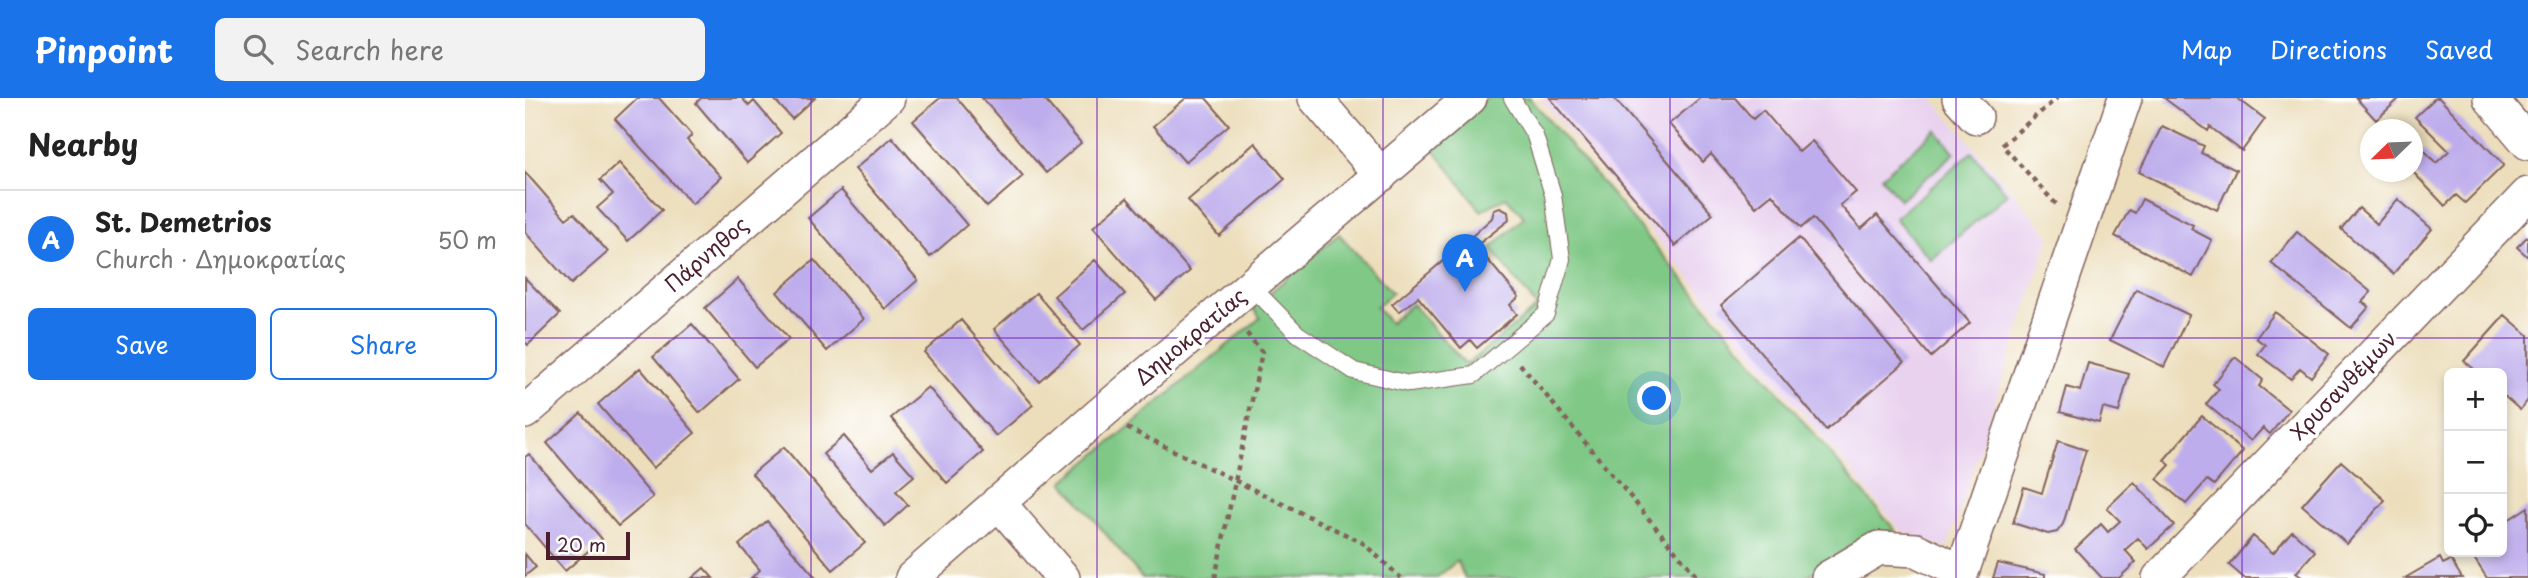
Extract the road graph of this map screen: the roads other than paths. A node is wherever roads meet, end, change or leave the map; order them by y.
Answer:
1 (888, 98) edge
2 (1315, 98) edge
3 (1471, 98) edge
4 (1512, 98) edge
5 (2125, 98) edge
6 (2490, 98) edge
7 (2528, 143) edge
8 (1381, 175) junction
9 (2528, 194) edge
10 (1251, 286) junction
11 (525, 412) edge
12 (998, 502) junction
13 (1961, 575) edge
14 (912, 578) edge
15 (1063, 578) edge
16 (1828, 578) edge
17 (2159, 578) edge

1 - 11 street, Πάρνηθος
2 - 8 street
3 - 8 street, Δημοκρατίας
4 - 10 lane
5 - 13 street
6 - 7 street
8 - 10 street, Δημοκρατίας
9 - 17 street, Χρυσανθέμων
10 - 12 street, Δημοκρατίας
12 - 14 street, Δημοκρατίας
12 - 15 street
13 - 16 street

